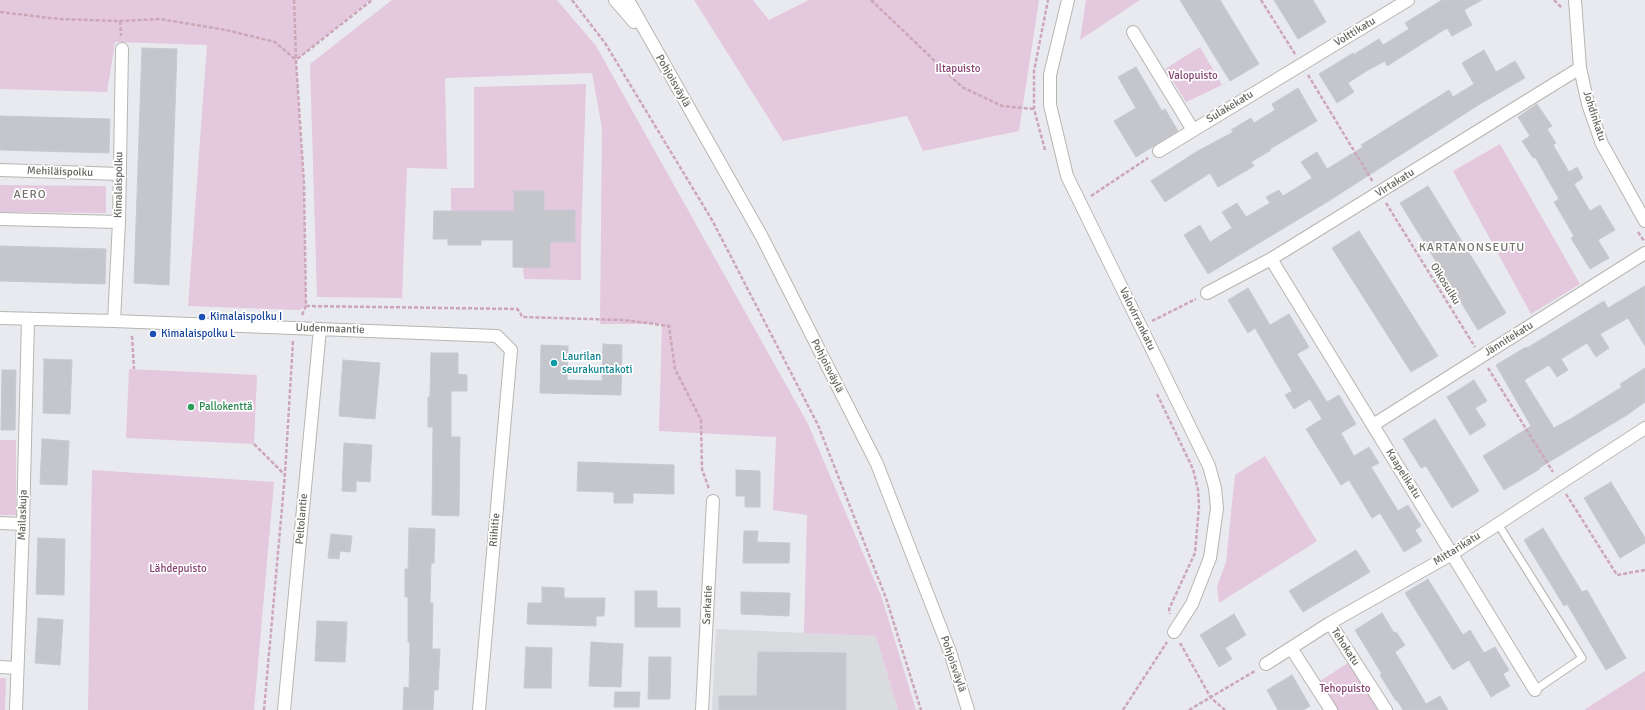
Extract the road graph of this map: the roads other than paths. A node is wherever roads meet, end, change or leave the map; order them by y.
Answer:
1 (615, 0) edge
2 (628, 0) edge
3 (1068, 0) edge
4 (1408, 0) edge
5 (1575, 0) edge
6 (1133, 32) dead end
7 (649, 39) junction
8 (122, 49) dead end
9 (1301, 64) joint
10 (1580, 68) junction
11 (1193, 130) junction
12 (1159, 151) road end
13 (0, 170) edge
14 (120, 174) junction
15 (0, 219) edge
16 (1645, 221) edge
17 (119, 222) junction
18 (1645, 253) edge
19 (1271, 259) junction
20 (1207, 293) road end
21 (0, 318) edge
22 (28, 319) junction
23 (114, 321) junction
24 (320, 329) junction
25 (511, 350) joint
26 (1373, 425) junction
27 (1645, 428) edge
28 (713, 501) road end
29 (0, 524) edge
30 (23, 524) junction
31 (1498, 524) junction
32 (1452, 554) junction
33 (1330, 623) junction
34 (1174, 632) road end
35 (1291, 648) junction
36 (1266, 664) road end
37 (0, 667) edge
38 (17, 668) junction
39 (1535, 690) joint
40 (16, 710) edge
41 (284, 710) edge
42 (479, 710) edge
43 (702, 710) edge
44 (968, 710) edge
45 (1331, 710) edge
46 (1386, 710) edge

1 - 7 street, Pohjoisväylä
2 - 7 street, Pohjoisväylä
3 - 34 street, Valovirrankatu
4 - 9 street, Volttikatu
5 - 10 street, Johdinkatu
6 - 11 street
7 - 44 street, Pohjoisväylä
8 - 14 street, Kimalaispolku
9 - 11 street, Sulakekatu
10 - 16 street, Johdinkatu
10 - 19 street, Virtakatu
11 - 12 street, Sulakekatu
13 - 14 street, Mehiläispolku
14 - 17 street, Kimalaispolku
15 - 17 street
17 - 23 street, Kimalaispolku
18 - 26 street, Jännitekatu
19 - 20 street, Virtakatu
19 - 26 street, Kaapelikatu
21 - 22 street, Uudenmaantie
22 - 23 street, Uudenmaantie
22 - 30 street, Mailaskuja
23 - 24 street, Uudenmaantie
24 - 25 street, Uudenmaantie
24 - 41 street, Peltolantie
25 - 42 street, Riihitie
26 - 32 street, Kaapelikatu
27 - 31 street, Mittarikatu
28 - 43 street, Sarkatie
29 - 30 street
30 - 38 street, Mailaskuja
31 - 32 street, Mittarikatu
31 - 39 lane
32 - 33 street, Mittarikatu
32 - 39 street, Kaapelikatu
33 - 35 street, Mittarikatu
33 - 46 street, Tehokatu
35 - 36 street, Mittarikatu
35 - 45 street
37 - 38 street
38 - 40 street, Mailaskuja

